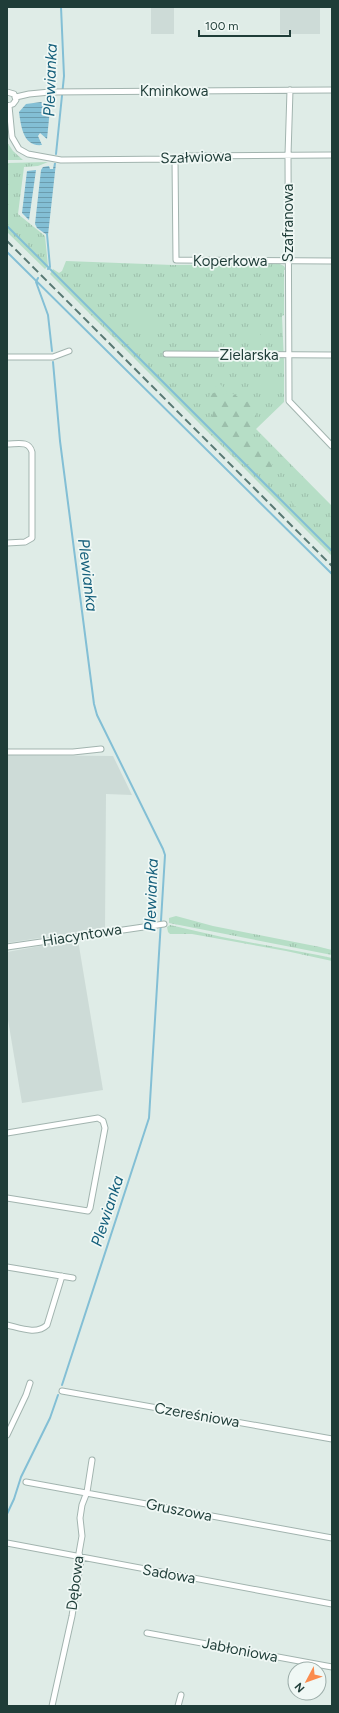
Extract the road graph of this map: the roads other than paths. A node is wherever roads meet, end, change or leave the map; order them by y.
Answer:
1 (290, 90) junction
2 (332, 90) edge
3 (7, 92) edge
4 (16, 97) junction
5 (8, 106) edge
6 (288, 155) junction
7 (332, 155) edge
8 (175, 159) junction
9 (332, 261) edge
10 (288, 262) junction
11 (69, 351) dead end
12 (166, 354) dead end
13 (289, 355) junction
14 (332, 355) edge
15 (7, 357) edge
16 (7, 444) edge
17 (332, 446) edge
18 (7, 543) edge
19 (101, 749) dead end
20 (7, 752) edge
21 (161, 924) dead end
22 (7, 947) edge
23 (7, 1132) edge
24 (7, 1198) edge
25 (7, 1267) edge
26 (62, 1276) junction
27 (72, 1278) dead end
28 (7, 1325) edge
29 (30, 1383) dead end
30 (62, 1391) dead end
31 (7, 1435) edge
32 (332, 1439) edge
33 (92, 1460) dead end
34 (26, 1482) dead end
35 (87, 1492) junction
36 (332, 1538) edge
37 (7, 1543) edge
38 (80, 1557) junction
39 (332, 1604) edge
40 (148, 1633) dead end
41 (332, 1668) edge
42 (181, 1695) dead end
43 (52, 1706) edge
44 (178, 1706) edge

1 - 2 street, Kminkowa
1 - 4 street, Kminkowa
1 - 6 street, Szafranowa
3 - 4 street
4 - 5 street
5 - 8 street, Szałwiowa
6 - 7 street, Szałwiowa
6 - 8 street, Szałwiowa
6 - 10 street, Szafranowa
8 - 10 street, Koperkowa
9 - 10 street, Koperkowa
10 - 13 street, Szafranowa
11 - 15 street
12 - 13 street, Zielarska
13 - 14 street, Zielarska
13 - 17 street, Szafranowa
16 - 18 street
19 - 20 street
21 - 22 street, Hiacyntowa
23 - 24 street
25 - 26 street
26 - 27 street
26 - 28 street
29 - 31 street
30 - 32 street, Czereśniowa
33 - 35 street, Dębowa
34 - 35 street, Gruszowa
35 - 36 street, Gruszowa
35 - 38 street, Dębowa
37 - 38 street, Sadowa
38 - 39 street, Sadowa
38 - 43 street, Dębowa
40 - 41 street, Jabłoniowa
42 - 44 street

